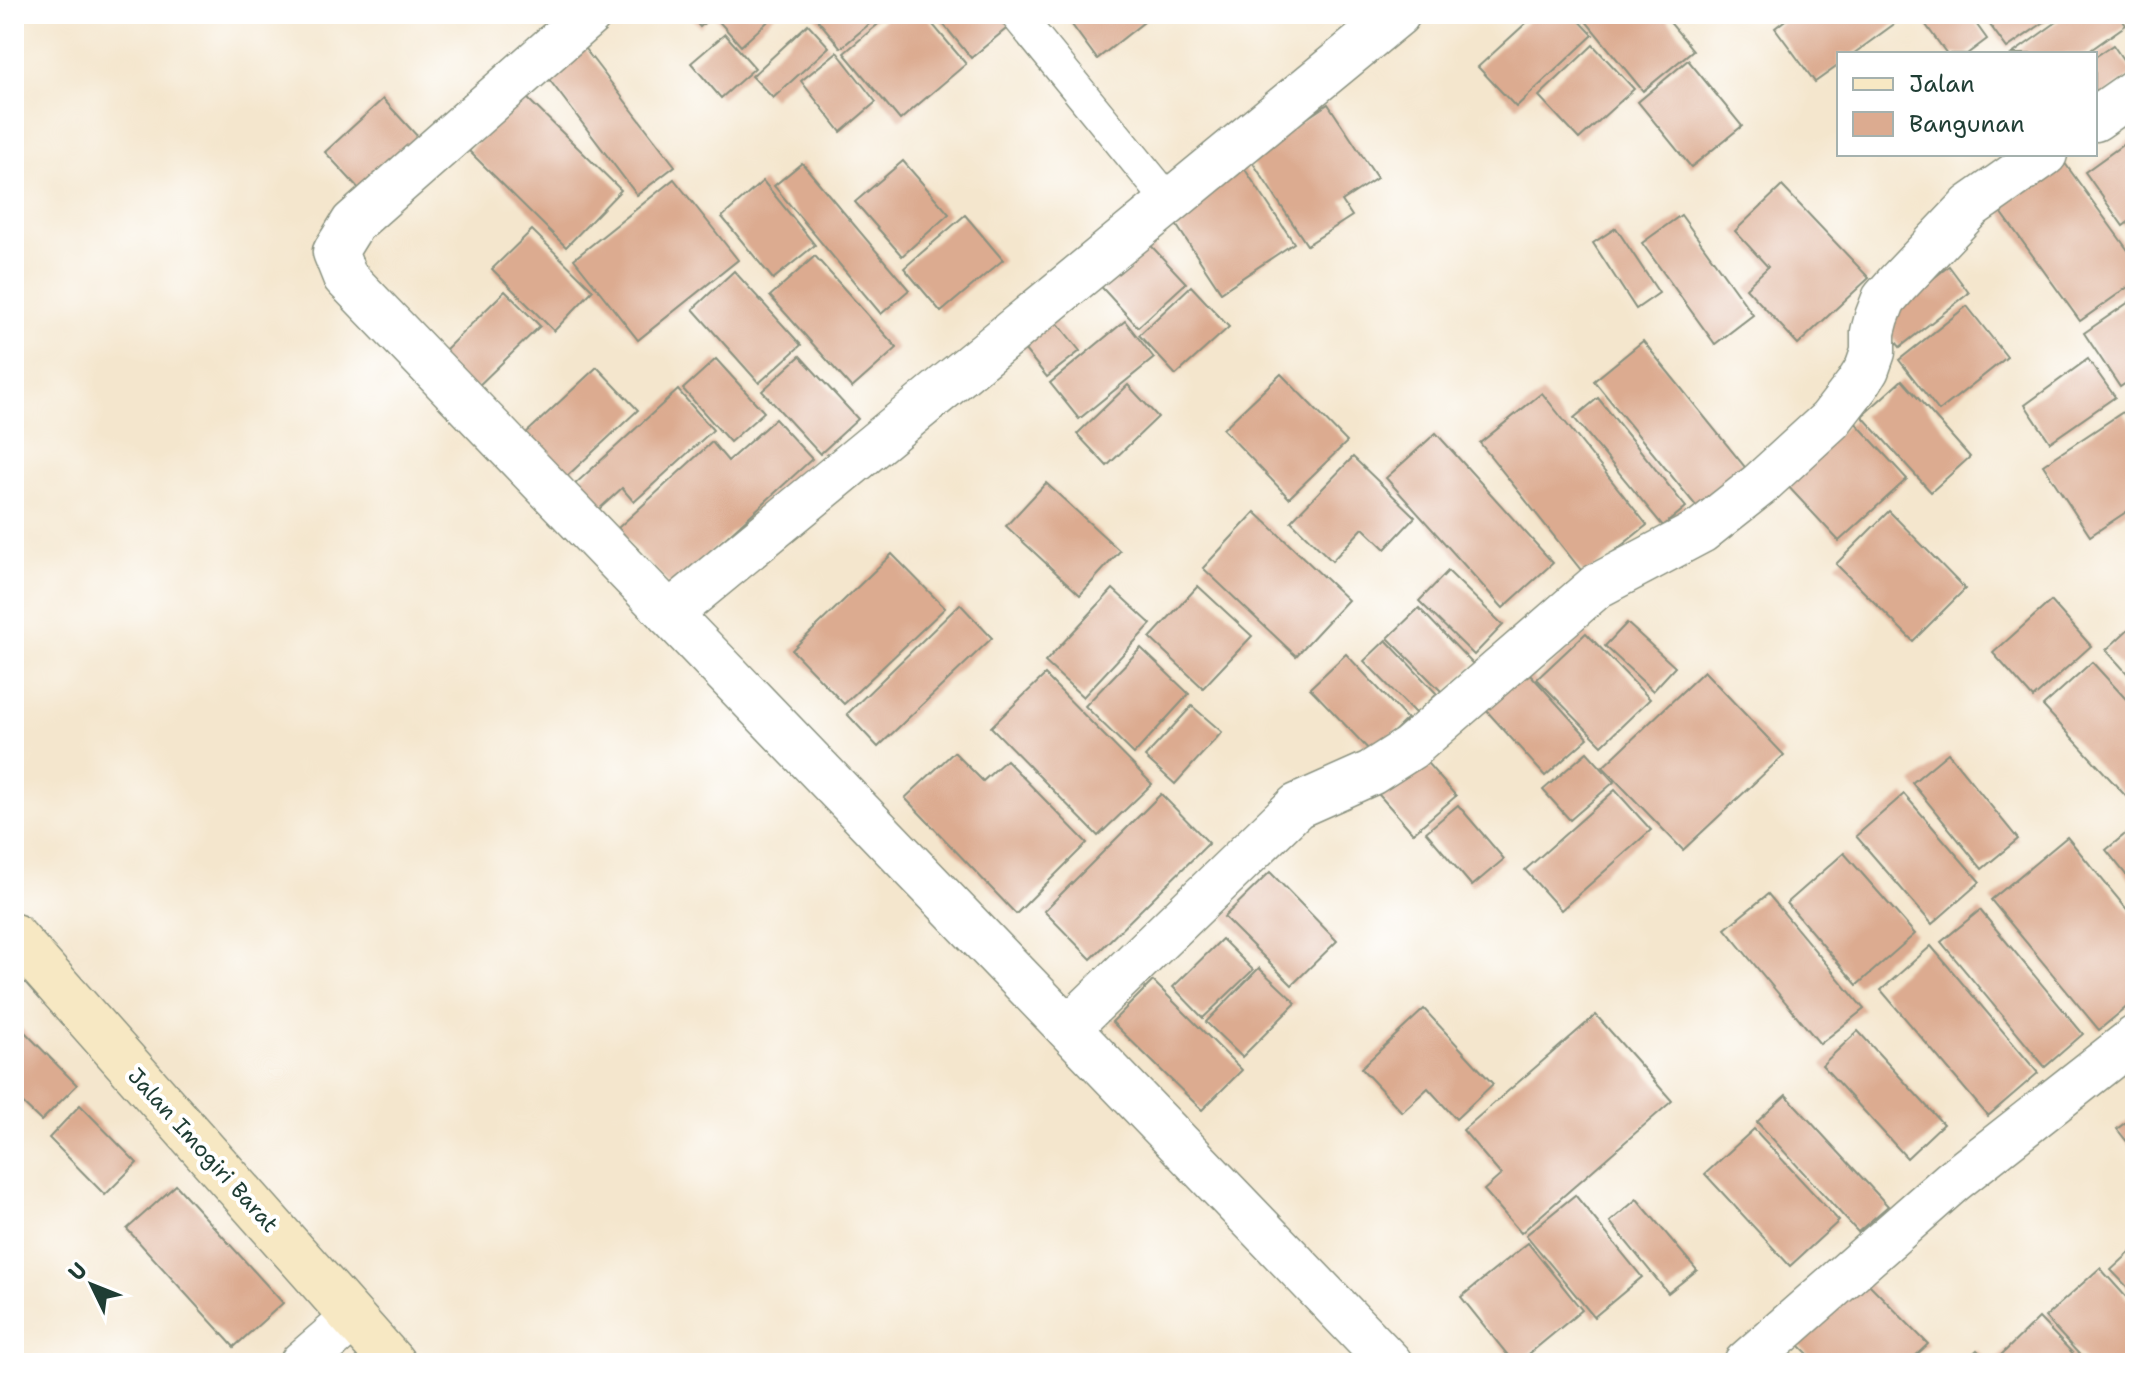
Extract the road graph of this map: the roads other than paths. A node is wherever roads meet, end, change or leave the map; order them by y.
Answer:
1 (590, 14) edge
2 (1016, 14) edge
3 (1398, 14) edge
4 (2135, 91) edge
5 (2097, 118) edge
6 (2042, 156) edge
7 (1169, 201) junction
8 (669, 614) junction
9 (14, 936) edge
10 (1068, 1028) junction
11 (2135, 1038) edge
12 (353, 1319) junction
13 (302, 1363) edge
14 (393, 1363) edge
15 (1390, 1363) edge
16 (1746, 1363) edge

1 - 8 street
2 - 7 lane
3 - 7 street
4 - 5 street
6 - 10 street
7 - 8 street
8 - 10 street
9 - 12 main road, Jalan Imogiri Barat
10 - 15 street
11 - 16 street
12 - 13 street
12 - 14 main road, Jalan Imogiri Barat

